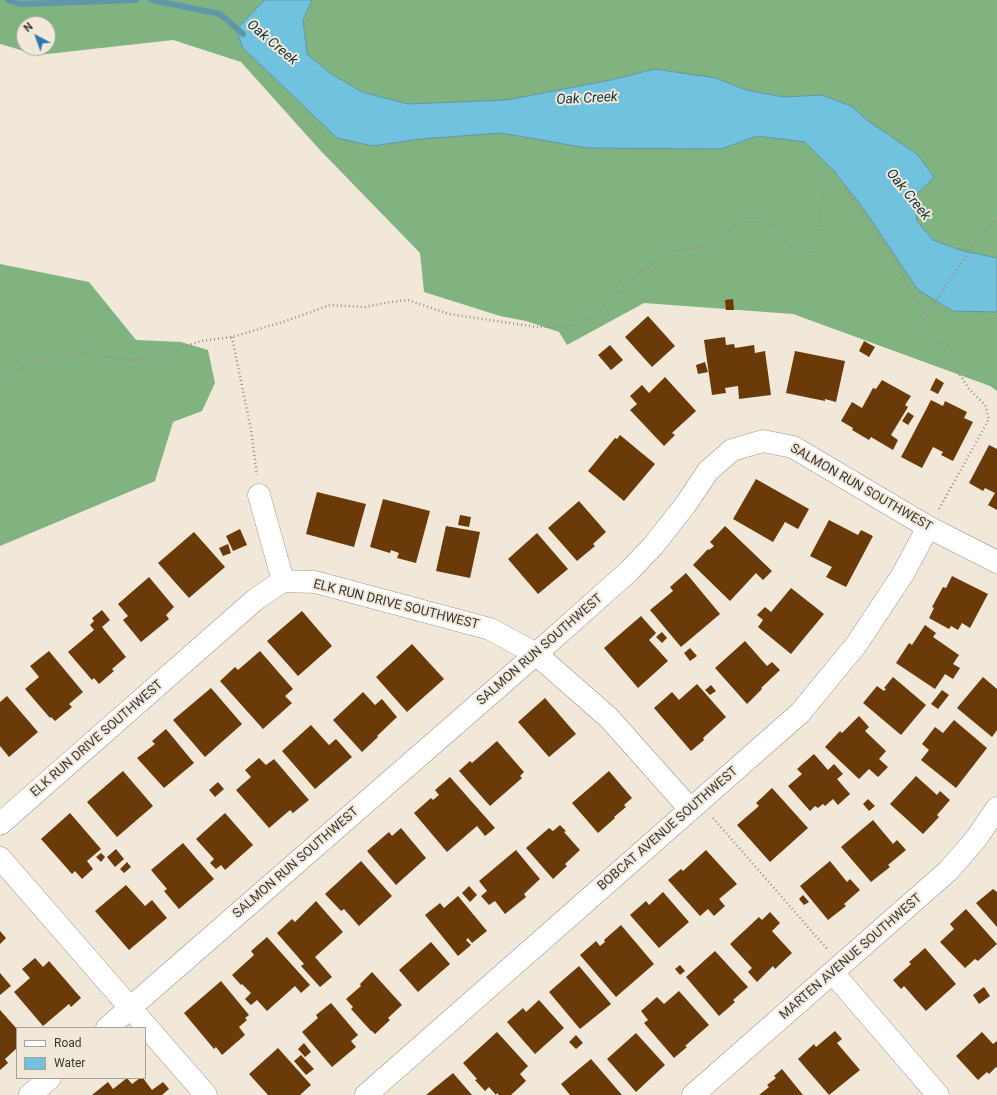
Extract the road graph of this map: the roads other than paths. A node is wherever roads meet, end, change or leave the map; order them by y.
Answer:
1 (260, 495) road end
2 (928, 527) junction
3 (997, 562) edge
4 (283, 581) junction
5 (536, 654) junction
6 (694, 806) junction
7 (997, 808) edge
8 (0, 824) edge
9 (0, 858) edge
10 (837, 969) junction
11 (130, 1008) junction
12 (108, 1027) edge
13 (49, 1079) edge
14 (30, 1095) edge
15 (206, 1095) edge
16 (366, 1095) edge
17 (693, 1095) edge
18 (938, 1095) edge

1 - 4 street
2 - 3 street, SALMON RUN SOUTHWEST
2 - 5 street, SALMON RUN SOUTHWEST
2 - 6 street, BOBCAT AVENUE SOUTHWEST
4 - 5 street, ELK RUN DRIVE SOUTHWEST
4 - 8 street, ELK RUN DRIVE SOUTHWEST
5 - 6 street, ELK RUN DRIVE SOUTHWEST
5 - 11 street, SALMON RUN SOUTHWEST
6 - 16 street, BOBCAT AVENUE SOUTHWEST
7 - 10 street, MARTEN AVENUE SOUTHWEST
9 - 11 street
10 - 17 street, MARTEN AVENUE SOUTHWEST
10 - 18 street
11 - 12 street, SALMON RUN SOUTHWEST
11 - 15 street
13 - 14 street

